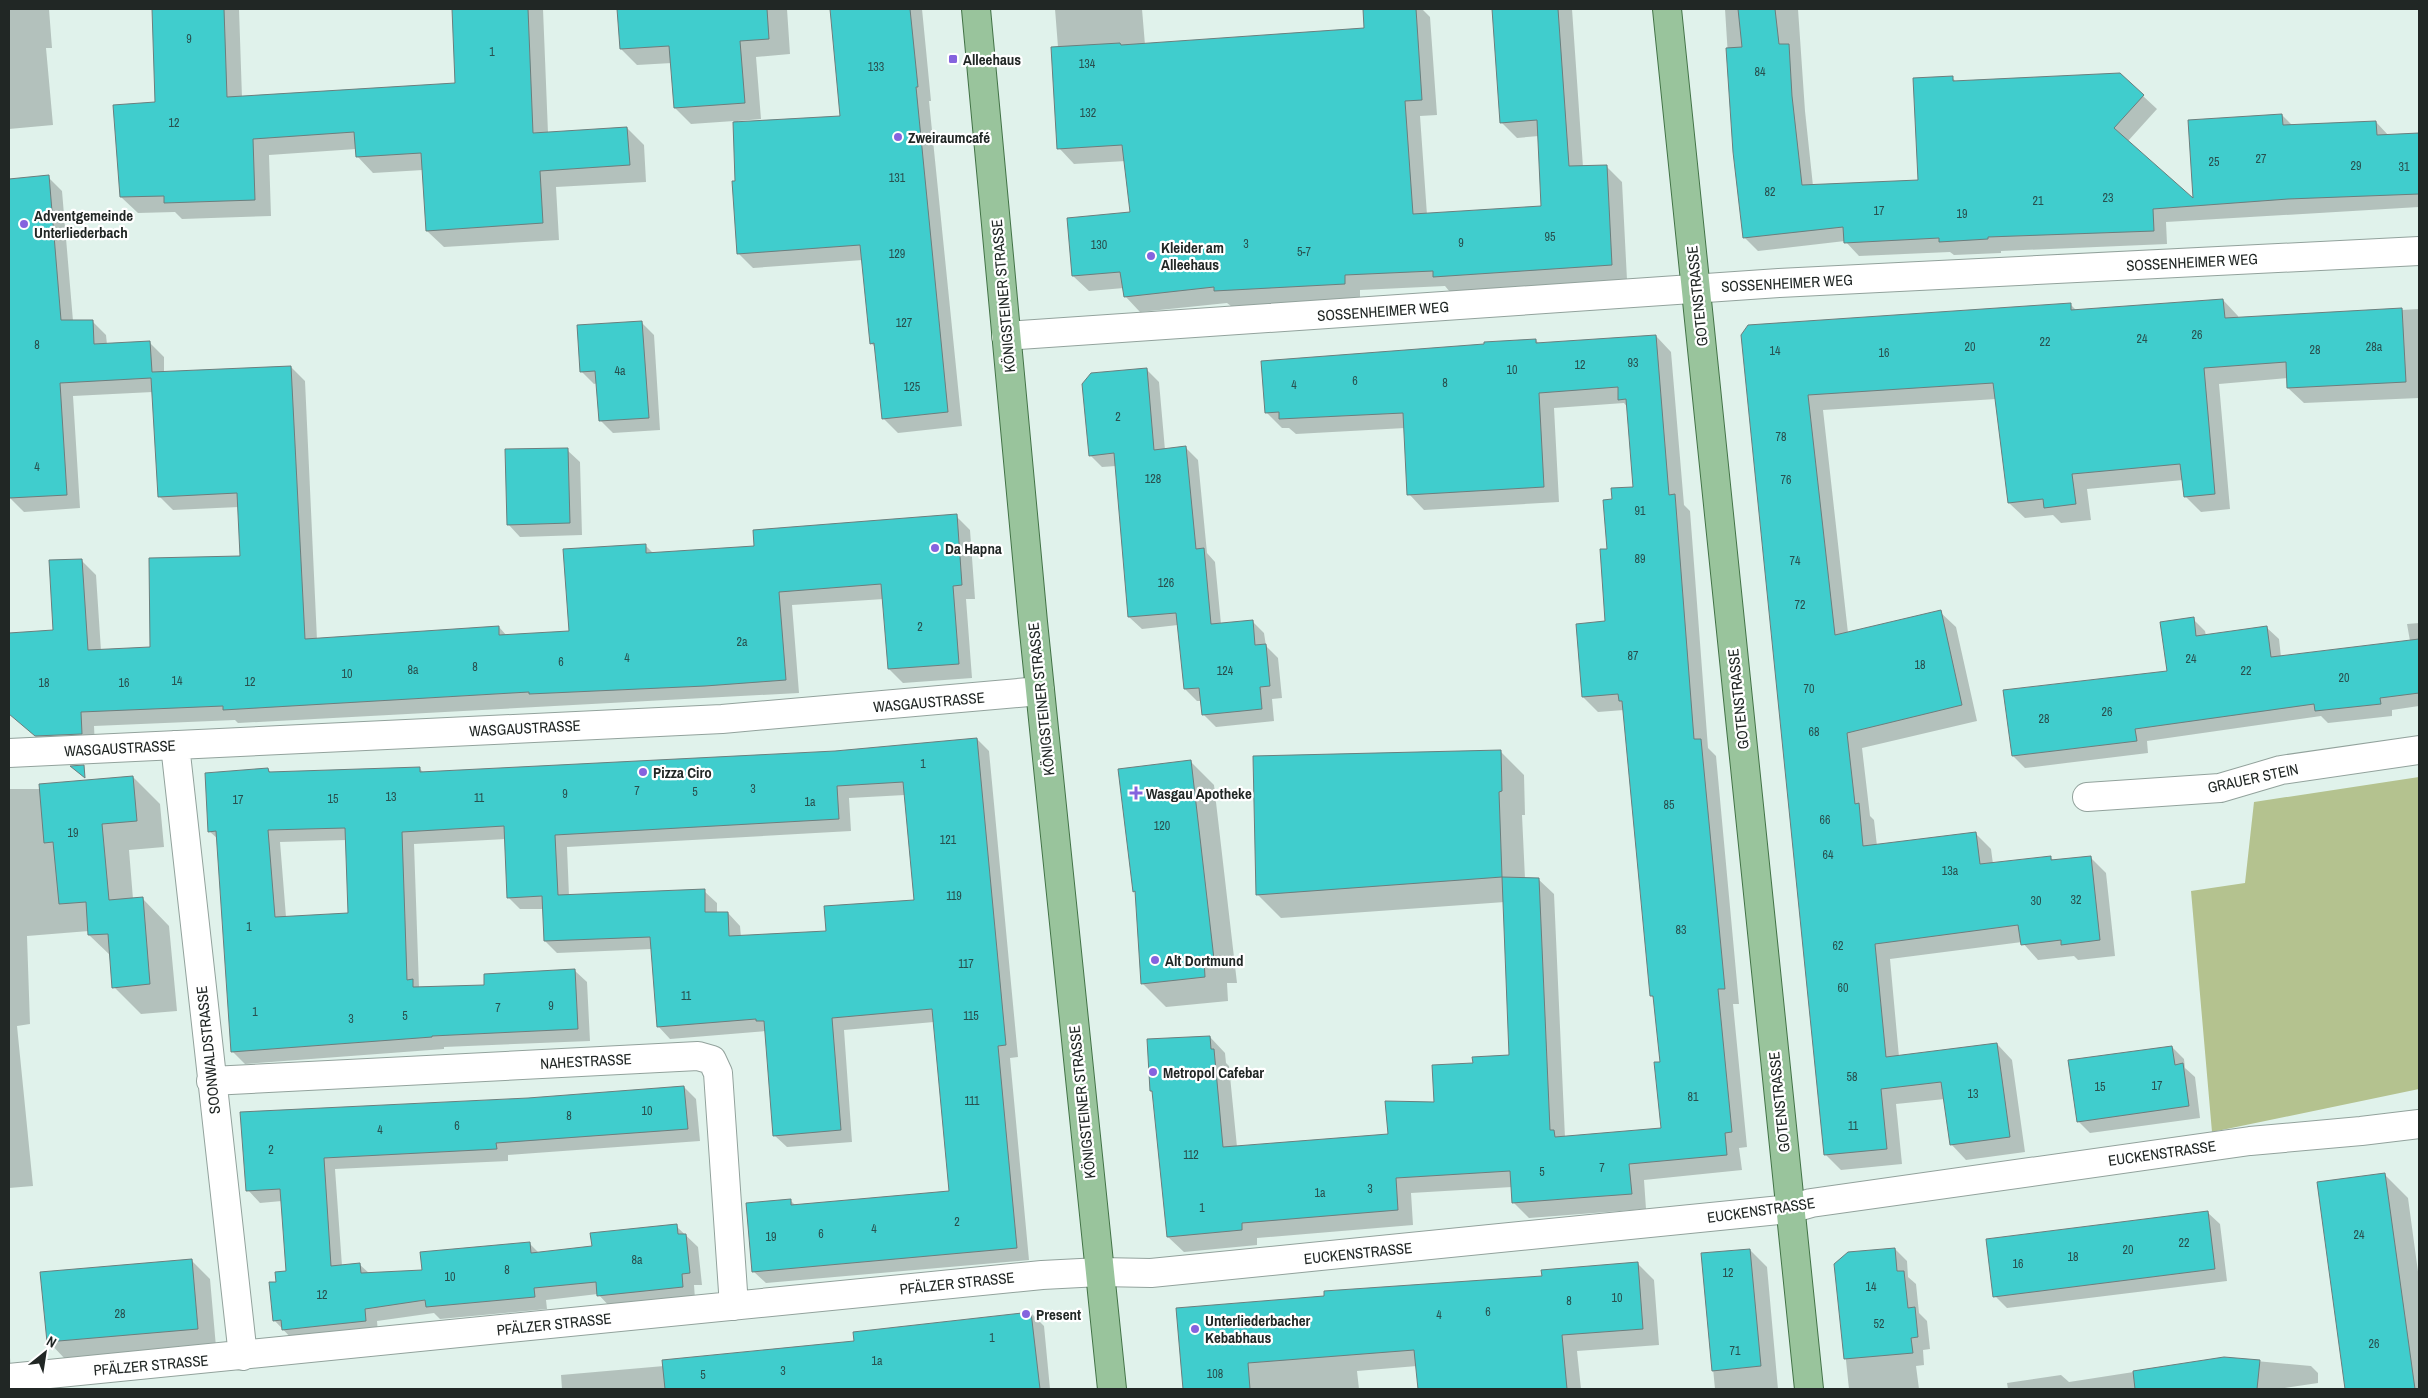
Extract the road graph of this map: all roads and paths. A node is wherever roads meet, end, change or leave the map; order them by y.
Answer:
1 (976, 9) edge
2 (1667, 9) edge
3 (2419, 251) edge
4 (1697, 288) junction
5 (1006, 336) junction
6 (1040, 691) junction
7 (175, 745) junction
8 (2419, 750) edge
9 (9, 753) edge
10 (2087, 797) dead end
11 (211, 1080) junction
12 (2419, 1124) edge
13 (1790, 1209) junction
14 (1100, 1272) junction
15 (734, 1306) junction
16 (243, 1356) junction
17 (9, 1378) edge
18 (1112, 1389) edge
19 (1809, 1389) edge

1 - 5 main road, KÖNIGSTEINER STRASSE
2 - 4 main road, GOTENSTRASSE
3 - 4 street, SOSSENHEIMER WEG
4 - 5 street, SOSSENHEIMER WEG
4 - 13 main road, GOTENSTRASSE
5 - 6 main road, KÖNIGSTEINER STRASSE
6 - 7 street, WASGAUSTRASSE
6 - 14 main road, KÖNIGSTEINER STRASSE
7 - 9 street, WASGAUSTRASSE
7 - 11 street, SOONWALDSTRASSE
8 - 10 street, GRAUER STEIN
11 - 15 street, NAHESTRASSE
11 - 16 street, SOONWALDSTRASSE
12 - 13 street, EUCKENSTRASSE
13 - 14 street, EUCKENSTRASSE
13 - 19 main road, GOTENSTRASSE
14 - 15 street, PFÄLZER STRASSE
14 - 18 main road, KÖNIGSTEINER STRASSE
15 - 16 street, PFÄLZER STRASSE
16 - 17 street, PFÄLZER STRASSE

